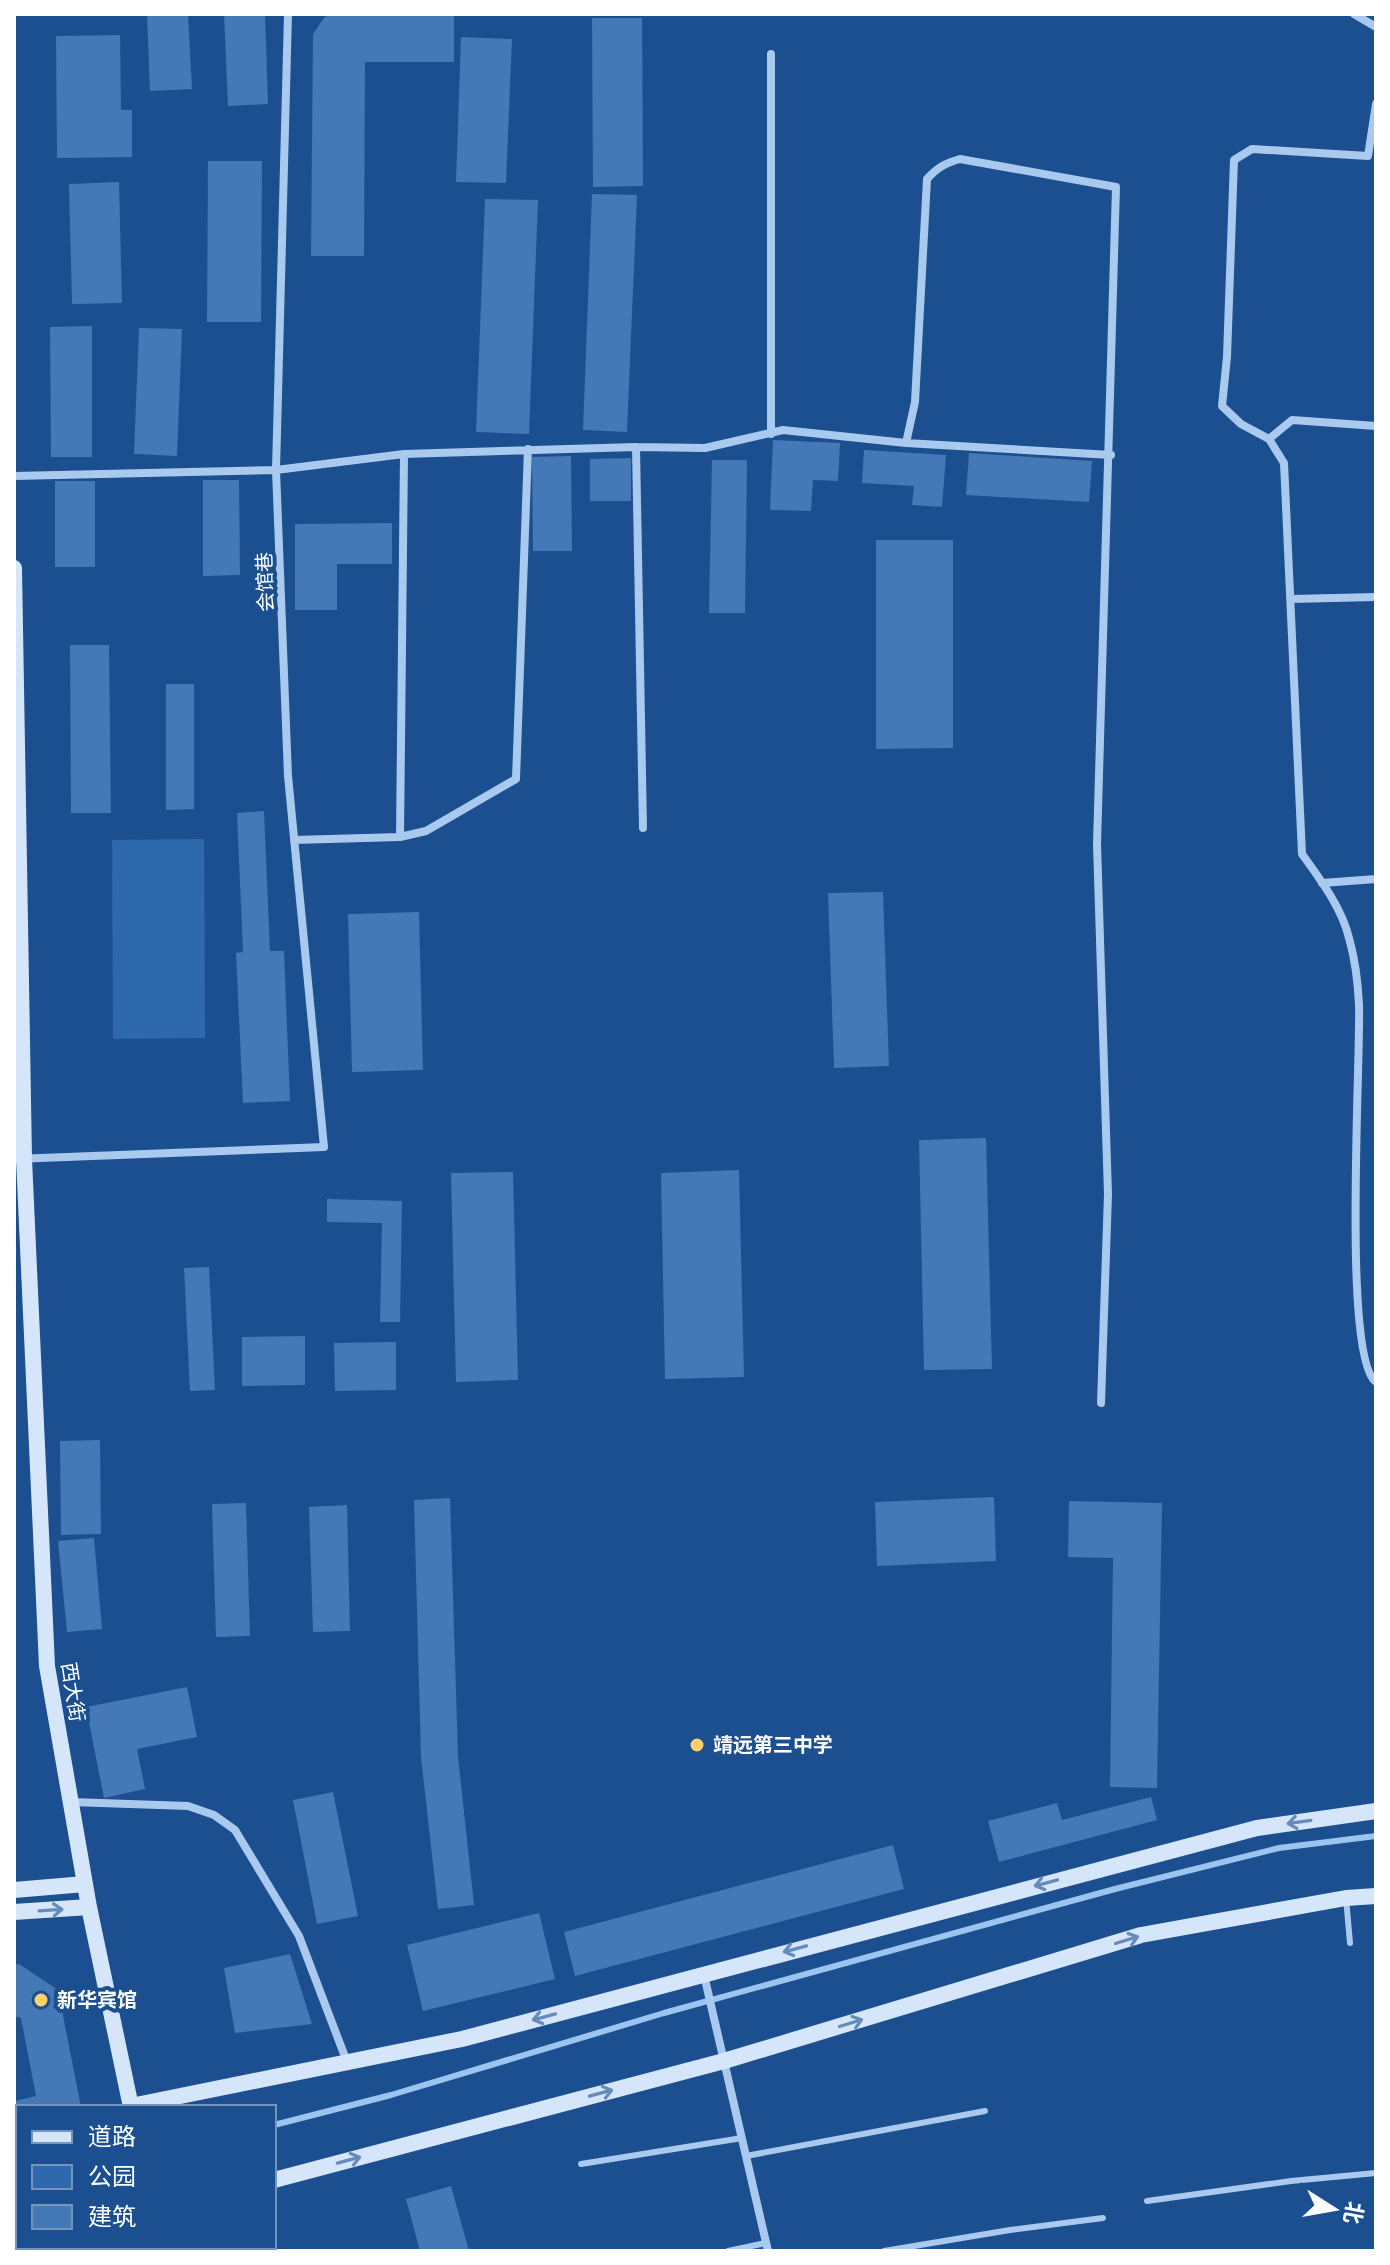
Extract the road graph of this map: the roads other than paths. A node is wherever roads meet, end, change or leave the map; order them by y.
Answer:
1 (288, 14) edge
2 (1354, 14) edge
3 (1376, 27) edge
4 (771, 54) dead end
5 (1376, 104) edge
6 (1372, 156) edge
7 (1376, 426) edge
8 (771, 434) junction
9 (1269, 439) junction
10 (906, 443) junction
11 (636, 447) junction
12 (528, 449) junction
13 (404, 454) junction
14 (1111, 455) junction
15 (276, 470) junction
16 (14, 476) edge
17 (14, 568) edge
18 (1376, 597) edge
19 (1291, 599) junction
20 (16, 812) edge
21 (643, 828) dead end
22 (400, 837) junction
23 (294, 840) junction
24 (1376, 879) edge
25 (1322, 883) junction
26 (19, 1159) edge
27 (1376, 1382) edge
28 (1101, 1403) dead end
29 (71, 1802) junction
30 (1376, 1811) edge
31 (85, 1884) junction
32 (14, 1890) edge
33 (1376, 1896) edge
34 (1346, 1898) junction
35 (89, 1907) junction
36 (14, 1912) edge
37 (1350, 1943) dead end
38 (705, 1980) junction
39 (724, 2061) junction
40 (347, 2062) junction
41 (131, 2105) edge
42 (136, 2105) edge
43 (985, 2111) dead end
44 (742, 2138) junction
45 (746, 2156) junction
46 (581, 2164) dead end
47 (1376, 2173) edge
48 (276, 2179) edge
49 (1147, 2201) dead end
50 (1103, 2218) dead end
51 (767, 2247) edge
52 (728, 2251) edge
53 (884, 2251) edge

1 - 15 street, 会馆巷
2 - 3 street
4 - 8 street
5 - 6 street
6 - 9 street
7 - 9 street
8 - 10 street
8 - 11 street
9 - 19 street
10 - 14 street
10 - 14 street
11 - 12 street
11 - 21 street
12 - 13 street
12 - 22 street
13 - 15 street
13 - 22 street
14 - 28 street
15 - 16 street
15 - 23 street, 会馆巷
17 - 20 main road, 西大街
18 - 19 street
19 - 25 street
20 - 26 main road, 西大街
22 - 23 street
23 - 26 street, 会馆巷
24 - 25 street
25 - 27 street
26 - 29 main road, 西大街
29 - 31 main road, 西大街
29 - 40 street
30 -> 38 main road
31 - 32 main road
31 - 35 main road, 西大街
33 - 34 main road
34 - 37 lane
39 -> 34 main road
36 -> 35 main road
35 - 41 main road, 西大街
38 - 39 street
38 -> 40 main road
39 - 44 street
48 -> 39 main road
40 - 42 main road
43 - 45 lane
44 - 45 street
44 - 46 lane
45 - 51 street
47 - 49 lane
50 - 53 lane
51 - 52 lane

